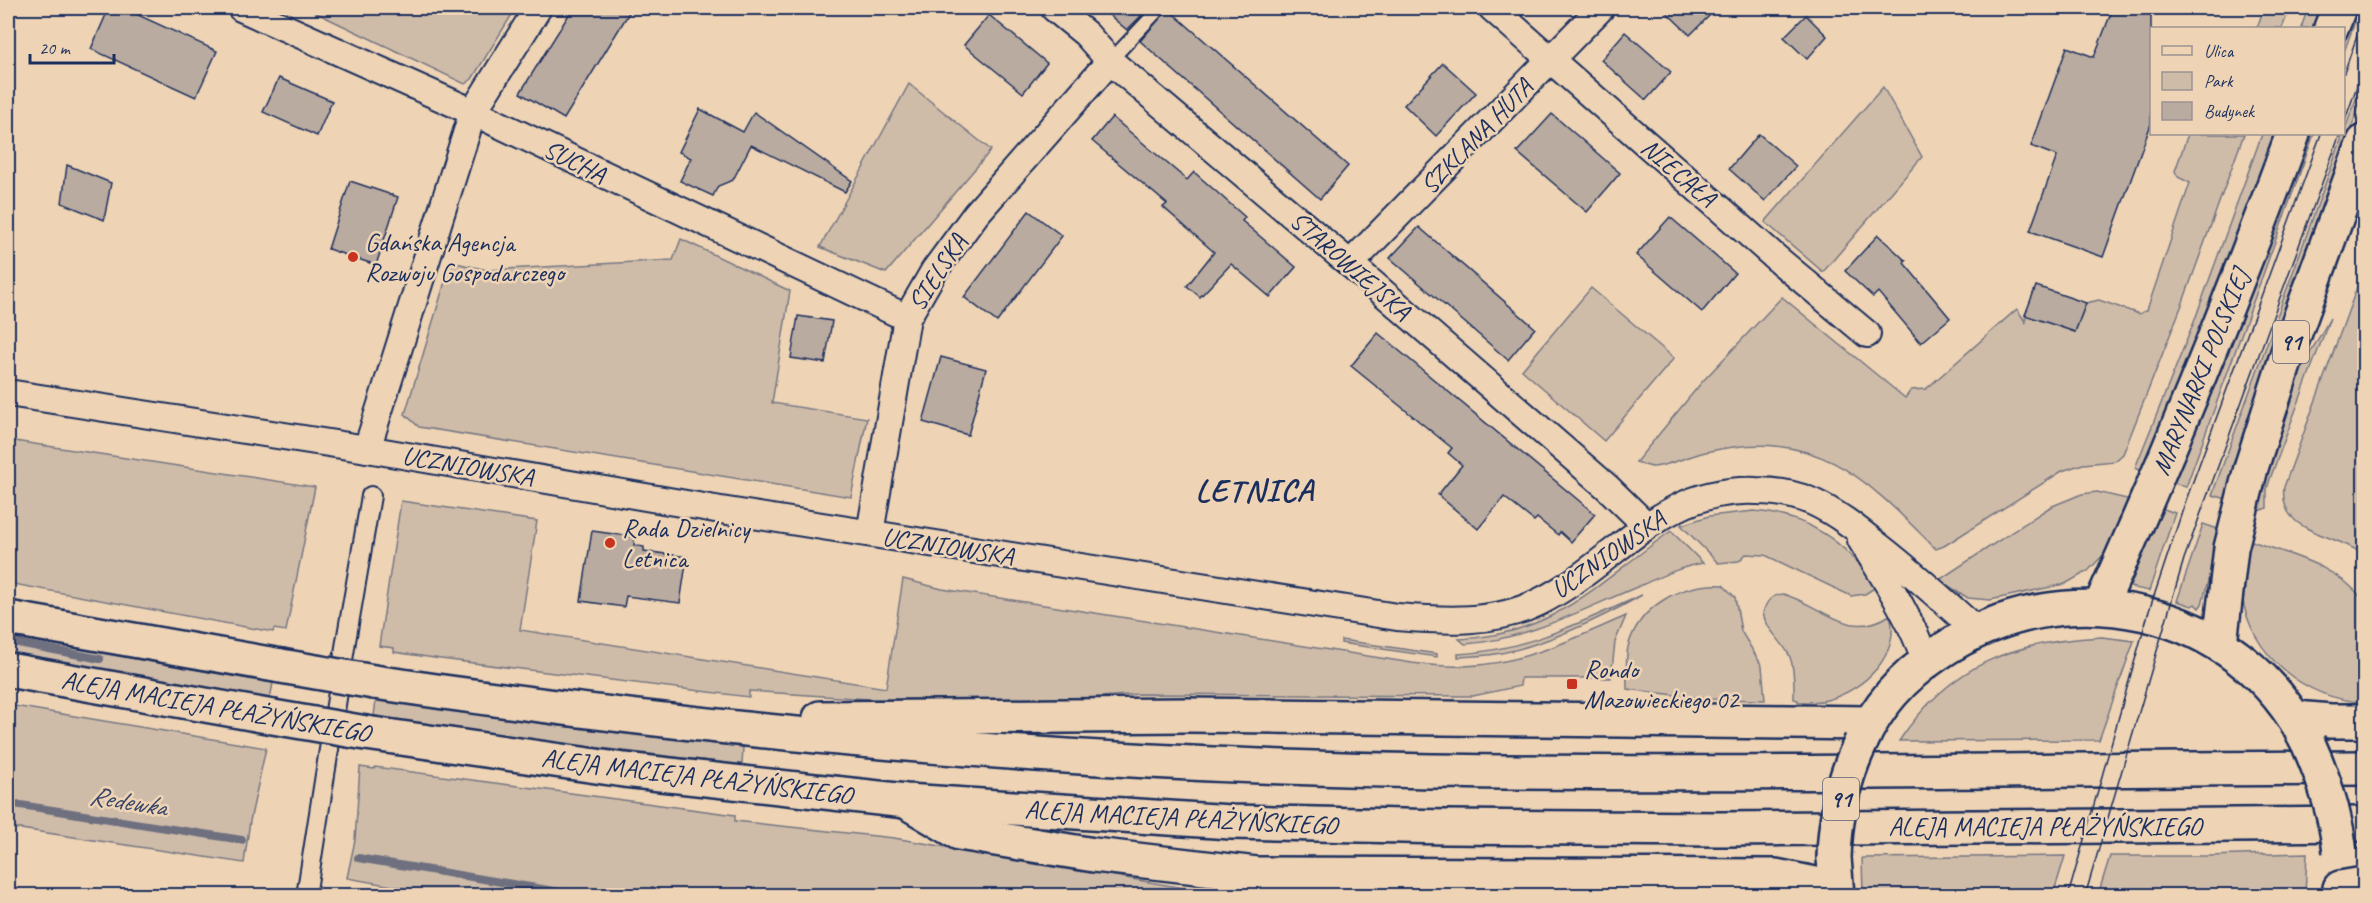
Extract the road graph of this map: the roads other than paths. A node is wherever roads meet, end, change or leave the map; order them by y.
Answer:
1 (241, 8) edge
2 (538, 8) edge
3 (1054, 8) edge
4 (1160, 8) edge
5 (1492, 8) edge
6 (1601, 8) edge
7 (2339, 8) edge
8 (2331, 27) edge
9 (1550, 60) junction
10 (1110, 61) junction
11 (473, 112) junction
12 (2293, 135) edge
13 (2364, 142) edge
14 (1350, 264) junction
15 (907, 318) junction
16 (1867, 334) dead end
17 (8, 393) edge
18 (367, 449) junction
19 (371, 496) dead end
20 (1646, 525) junction
21 (1851, 525) junction
22 (870, 533) junction
23 (2100, 607) junction
24 (8, 618) edge
25 (1977, 630) junction
26 (2220, 644) junction
27 (1926, 662) junction
28 (8, 670) edge
29 (2364, 721) edge
30 (684, 722) junction
31 (2302, 730) junction
32 (1865, 733) junction
33 (2364, 768) edge
34 (906, 801) junction
35 (2364, 824) edge
36 (1835, 880) edge
37 (2348, 889) edge
38 (306, 896) edge

1 - 11 street, SUCHA
2 - 11 street
3 - 10 street, STAROWIEJSKA
4 - 10 lane
5 - 9 street, NIECAŁA
6 - 9 street, SZKLANA HUTA
7 - 8 main road
9 - 14 street, SZKLANA HUTA
9 - 16 street, NIECAŁA
10 - 14 street, STAROWIEJSKA
10 - 15 street, SIELSKA
11 - 15 street, SUCHA
11 - 18 street
12 - 23 main road, MARYNARKI POLSKIEJ
13 - 26 main road, 91
14 - 20 street, STAROWIEJSKA
15 - 22 street, SIELSKA
17 - 18 street, UCZNIOWSKA
18 - 22 street, UCZNIOWSKA
19 - 38 street
20 - 21 street, UCZNIOWSKA
20 - 22 street, UCZNIOWSKA
21 - 25 street, UCZNIOWSKA
21 - 27 street, UCZNIOWSKA
23 - 25 main road, 91
23 - 26 main road, 91
24 - 30 main road, ALEJA MACIEJA PŁAŻYŃSKIEGO, bridge
25 - 27 main road, 91
26 - 31 main road, 91
27 - 32 main road, 91
28 - 34 main road, ALEJA MACIEJA PŁAŻYŃSKIEGO, bridge
29 - 31 main road
30 - 32 main road
30 - 33 main road, ALEJA MACIEJA PŁAŻYŃSKIEGO
31 - 37 main road, 91, bridge
32 - 36 main road, 91, bridge
34 - 35 main road, ALEJA MACIEJA PŁAŻYŃSKIEGO
34 - 36 main road

